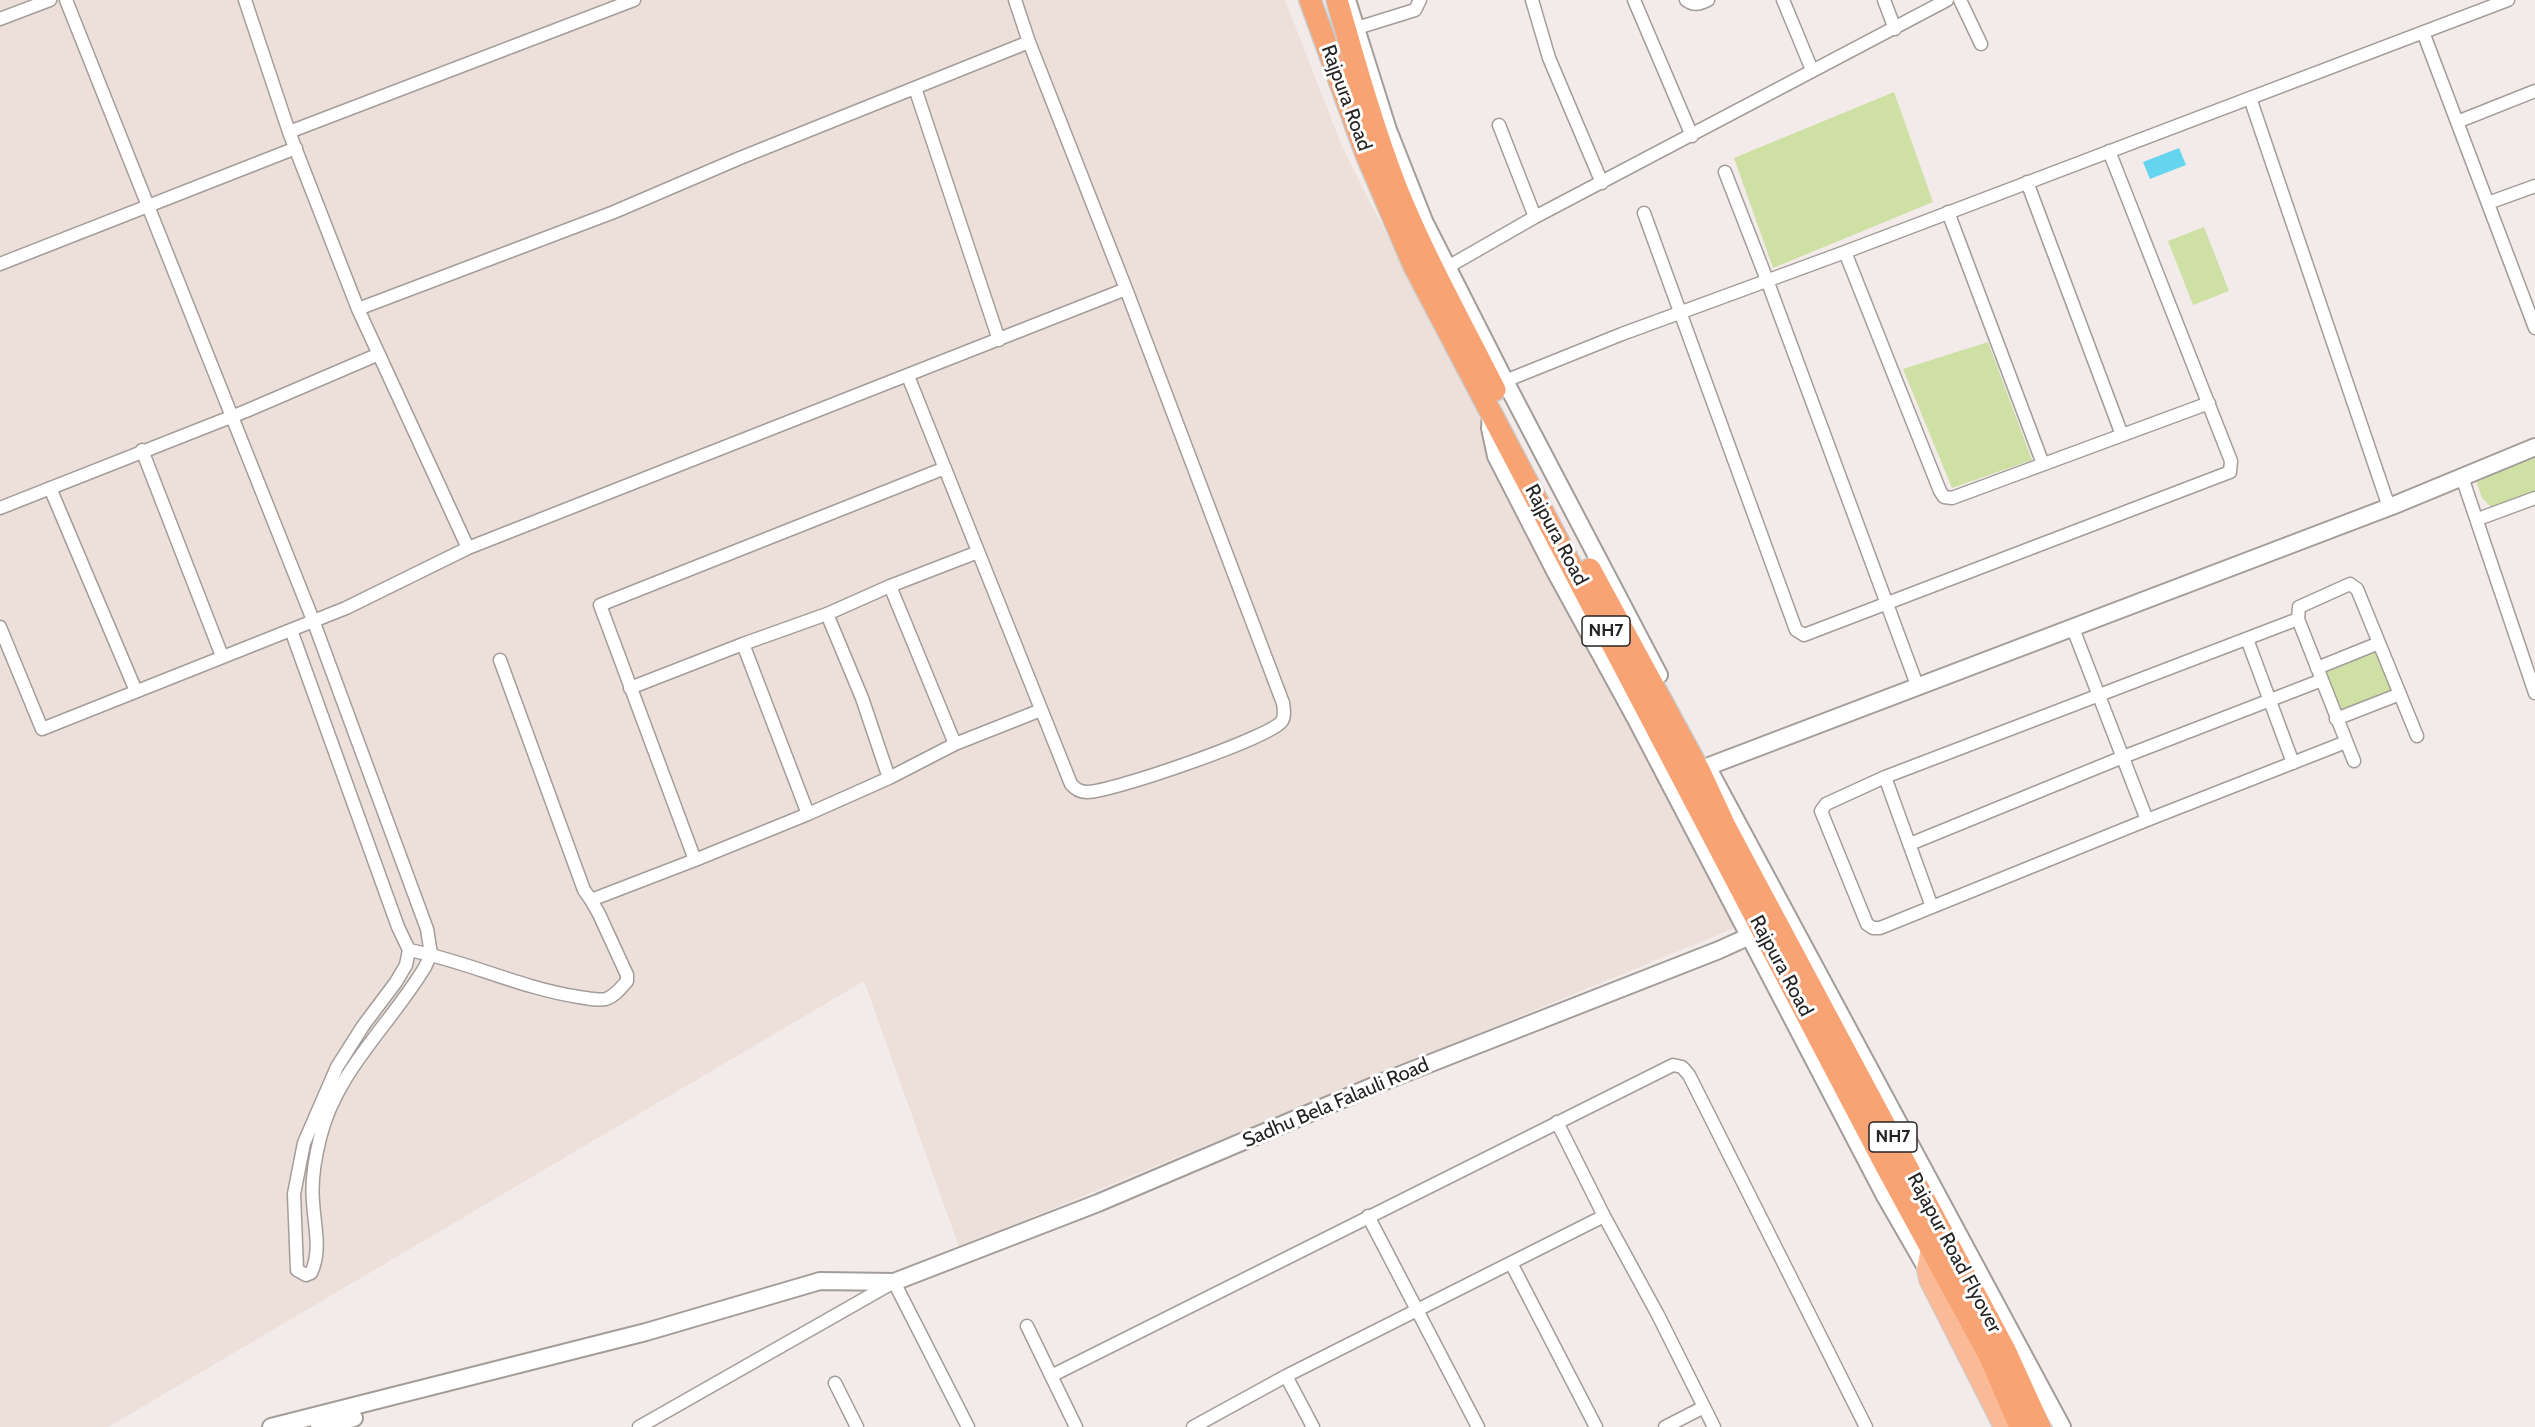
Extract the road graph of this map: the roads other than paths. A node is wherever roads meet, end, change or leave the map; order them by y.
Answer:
1 (50, 0) edge
2 (66, 0) edge
3 (245, 0) edge
4 (634, 0) edge
5 (1015, 0) edge
6 (1303, 0) edge
7 (1310, 0) edge
8 (1337, 0) edge
9 (1347, 0) edge
10 (1420, 0) edge
11 (1532, 0) edge
12 (1635, 0) edge
13 (1686, 0) edge
14 (1708, 0) edge
15 (1783, 0) edge
16 (1884, 0) edge
17 (1947, 0) edge
18 (1960, 0) edge
19 (2508, 0) edge
20 (0, 19) edge
21 (1357, 28) junction
22 (1895, 29) junction
23 (2423, 32) junction
24 (1029, 42) junction
25 (1981, 44) dead end
26 (1812, 70) junction
27 (915, 88) junction
28 (2534, 94) edge
29 (2250, 98) junction
30 (2457, 122) junction
31 (1499, 124) dead end
32 (288, 132) junction
33 (1383, 133) junction
34 (1692, 136) junction
35 (296, 148) junction
36 (2109, 151) junction
37 (1725, 172) dead end
38 (2027, 182) junction
39 (1602, 183) junction
40 (2535, 186) edge
41 (2488, 203) junction
42 (149, 206) junction
43 (1388, 208) junction
44 (1948, 212) junction
45 (1644, 213) dead end
46 (1535, 217) junction
47 (1845, 252) junction
48 (0, 264) edge
49 (1446, 268) junction
50 (1767, 280) junction
51 (1126, 289) junction
52 (358, 309) junction
53 (1681, 312) junction
54 (2535, 328) edge
55 (999, 340) junction
56 (379, 354) junction
57 (908, 376) junction
58 (1505, 381) junction
59 (2209, 403) junction
60 (1491, 412) junction
61 (231, 416) junction
62 (2122, 435) junction
63 (2535, 447) edge
64 (142, 450) junction
65 (2043, 464) junction
66 (945, 468) junction
67 (2462, 477) junction
68 (50, 488) junction
69 (2535, 498) edge
70 (2389, 507) junction
71 (0, 508) edge
72 (2478, 519) junction
73 (468, 548) junction
74 (978, 552) junction
75 (890, 586) junction
76 (1887, 604) junction
77 (827, 615) junction
78 (2298, 619) junction
79 (313, 620) junction
80 (2072, 626) junction
81 (0, 627) edge
82 (291, 630) junction
83 (2247, 639) junction
84 (2379, 643) junction
85 (743, 644) junction
86 (222, 656) junction
87 (500, 660) dead end
88 (2317, 668) junction
89 (2322, 680) junction
90 (1917, 685) junction
91 (630, 688) junction
92 (136, 691) junction
93 (2535, 693) edge
94 (2400, 694) junction
95 (2099, 696) junction
96 (2270, 700) junction
97 (1041, 710) junction
98 (2336, 719) junction
99 (2417, 736) dead end
100 (2346, 742) junction
101 (955, 744) junction
102 (2122, 757) junction
103 (2354, 761) dead end
104 (2293, 763) junction
105 (1696, 771) junction
106 (1886, 777) junction
107 (889, 778) junction
108 (807, 814) junction
109 (2147, 820) junction
110 (1910, 844) junction
111 (695, 860) junction
112 (591, 900) junction
113 (1932, 907) junction
114 (1763, 930) junction
115 (409, 950) junction
116 (431, 954) junction
117 (1557, 1122) junction
118 (1368, 1216) junction
119 (1604, 1216) junction
120 (1929, 1259) junction
121 (1511, 1263) junction
122 (894, 1282) junction
123 (1418, 1310) junction
124 (733, 1312) junction
125 (1027, 1326) dead end
126 (1998, 1355) junction
127 (1051, 1376) junction
128 (1286, 1376) junction
129 (834, 1383) dead end
130 (1704, 1407) junction
131 (854, 1426) edge
132 (271, 1427) edge
133 (319, 1427) edge
134 (639, 1427) edge
135 (968, 1427) edge
136 (1076, 1427) edge
137 (1193, 1427) edge
138 (1313, 1427) edge
139 (1478, 1427) edge
140 (1596, 1427) edge
141 (1665, 1427) edge
142 (1714, 1427) edge
143 (1866, 1427) edge
144 (2004, 1427) edge
145 (2020, 1427) edge
146 (2040, 1427) edge
147 (2062, 1427) edge

1 - 20 street
2 - 42 street
3 - 32 street
4 - 32 street
5 - 24 street
6 - 43 street
7 - 43 highway, Rajpura Road / NH7
8 - 33 highway, Rajpura Road / NH7
9 - 21 street
10 - 21 street
11 - 39 street
12 - 34 street
13 - 14 street
15 - 26 street
16 - 22 street
17 - 22 street
18 - 25 street
19 - 23 street
21 - 33 street
22 - 26 street
23 - 29 street
23 - 30 street
24 - 27 street
24 - 51 street
26 - 34 street
27 - 52 street
27 - 55 street
28 - 30 street
29 - 36 street
29 - 70 street
30 - 41 street
31 - 46 street
32 - 35 street
33 - 49 street
33 - 105 highway, Rajpura Road / NH7
34 - 39 street
35 - 42 street
35 - 52 street
36 - 38 street
36 - 59 street
37 - 50 street
38 - 44 street
38 - 62 street
39 - 46 street
40 - 41 street
41 - 54 street
42 - 48 street
42 - 61 street
43 - 60 highway, Rajpura Road / NH7
44 - 47 street
44 - 65 street
45 - 53 street
46 - 49 street
47 - 50 street
47 - 65 street
49 - 58 street
50 - 53 street
50 - 76 street
51 - 55 street
51 - 97 street
52 - 56 street
53 - 58 street
53 - 76 street
55 - 57 street
56 - 61 street
56 - 73 street
57 - 66 street
57 - 73 street
58 - 105 street
59 - 62 street
59 - 76 street
60 - 105 highway, Rajpura Road / NH7
60 - 114 street
61 - 64 street
61 - 79 street
62 - 65 street
63 - 67 street
64 - 68 street
64 - 86 street
66 - 74 street
66 - 91 street
67 - 70 street
67 - 72 street
68 - 71 street
68 - 92 street
69 - 72 street
70 - 80 street
72 - 93 street
73 - 79 street
74 - 75 street
74 - 97 street
75 - 77 street
75 - 101 street
76 - 90 street
77 - 85 street
77 - 107 street
78 - 83 street
78 - 84 street
78 - 88 street
79 - 82 street
79 - 116 street
80 - 90 street
80 - 95 street
81 - 92 street
82 - 86 street
82 - 115 street
83 - 95 street
83 - 96 street
84 - 88 street
84 - 94 street
85 - 91 street
85 - 108 street
86 - 92 street
87 - 112 street
88 - 89 street
89 - 96 street
89 - 98 street
90 - 105 street
91 - 111 street
94 - 98 street
94 - 99 street
95 - 102 street
95 - 106 street
96 - 102 street
96 - 104 street
97 - 101 street
98 - 100 street
100 - 103 street
100 - 104 street
101 - 107 street
102 - 109 street
102 - 110 street
104 - 109 street
105 - 114 highway, Rajpura Road / NH7
105 - 147 street
106 - 110 street
106 - 113 street
107 - 108 street
108 - 111 street
109 - 113 street
110 - 113 street
111 - 112 street
112 - 116 street
114 - 120 highway, Rajpura Road / NH7
114 - 122 street, Sadhu Bela Falauli Road
114 - 126 highway, Rajapur Road Flyover / NH7
115 - 116 street
115 - 116 street
117 - 118 street
117 - 119 street
117 - 143 street
118 - 123 street
118 - 127 street
119 - 121 street
119 - 130 street
120 - 126 highway, Rajapur Road Flyover / NH7
120 - 144 main road
121 - 123 street
121 - 140 street
122 - 124 street
122 - 134 street
122 - 135 street
123 - 128 street
123 - 139 street
124 - 132 street
124 - 133 street
125 - 127 street
126 - 145 highway, Rajapur Road Flyover / NH7
126 - 146 highway, Rajapur Road Flyover / NH7
127 - 136 street
128 - 137 street
128 - 138 street
129 - 131 street
130 - 141 street
130 - 142 street

